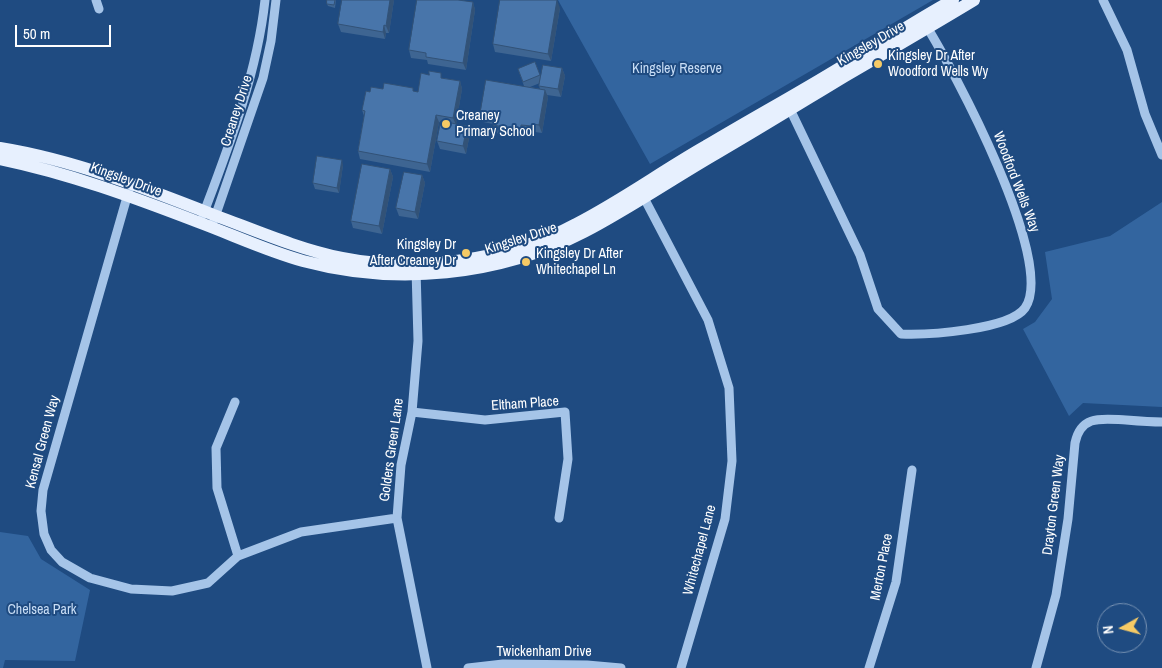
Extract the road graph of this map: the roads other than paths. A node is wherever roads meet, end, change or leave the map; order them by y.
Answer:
1 (265, 0) edge
2 (276, 0) edge
3 (953, 0) edge
4 (974, 0) edge
5 (1103, 0) edge
6 (924, 24) junction
7 (788, 105) junction
8 (0, 148) edge
9 (1162, 155) edge
10 (0, 159) edge
11 (129, 190) junction
12 (641, 193) junction
13 (208, 219) junction
14 (416, 269) junction
15 (235, 402) dead end
16 (412, 412) junction
17 (1162, 422) edge
18 (912, 470) dead end
19 (397, 518) junction
20 (559, 518) dead end
21 (238, 556) junction
22 (529, 666) edge
23 (427, 668) edge
24 (468, 668) edge
25 (621, 668) edge
26 (681, 668) edge
27 (869, 668) edge
28 (1036, 668) edge

1 - 13 street, Creaney Drive
2 - 13 street, Creaney Drive
3 - 6 main road, Kingsley Drive
4 - 6 main road, Kingsley Drive
5 - 9 street
6 - 7 main road, Kingsley Drive
6 - 7 street, Woodford Wells Way
7 - 12 main road, Kingsley Drive
8 - 11 main road, Kingsley Drive
10 - 11 main road, Kingsley Drive
11 - 13 main road, Kingsley Drive
11 - 21 street, Kensal Green Way
12 - 14 main road, Kingsley Drive
12 - 26 street, Whitechapel Lane
13 - 14 main road, Kingsley Drive
14 - 16 street, Golders Green Lane
15 - 21 street
16 - 19 street, Golders Green Lane
16 - 20 street, Eltham Place
17 - 28 street, Drayton Green Way
18 - 27 street, Merton Place
19 - 21 street, Kensal Green Way
19 - 23 street, Golders Green Lane
22 - 24 street, Twickenham Drive
22 - 25 street, Twickenham Drive

